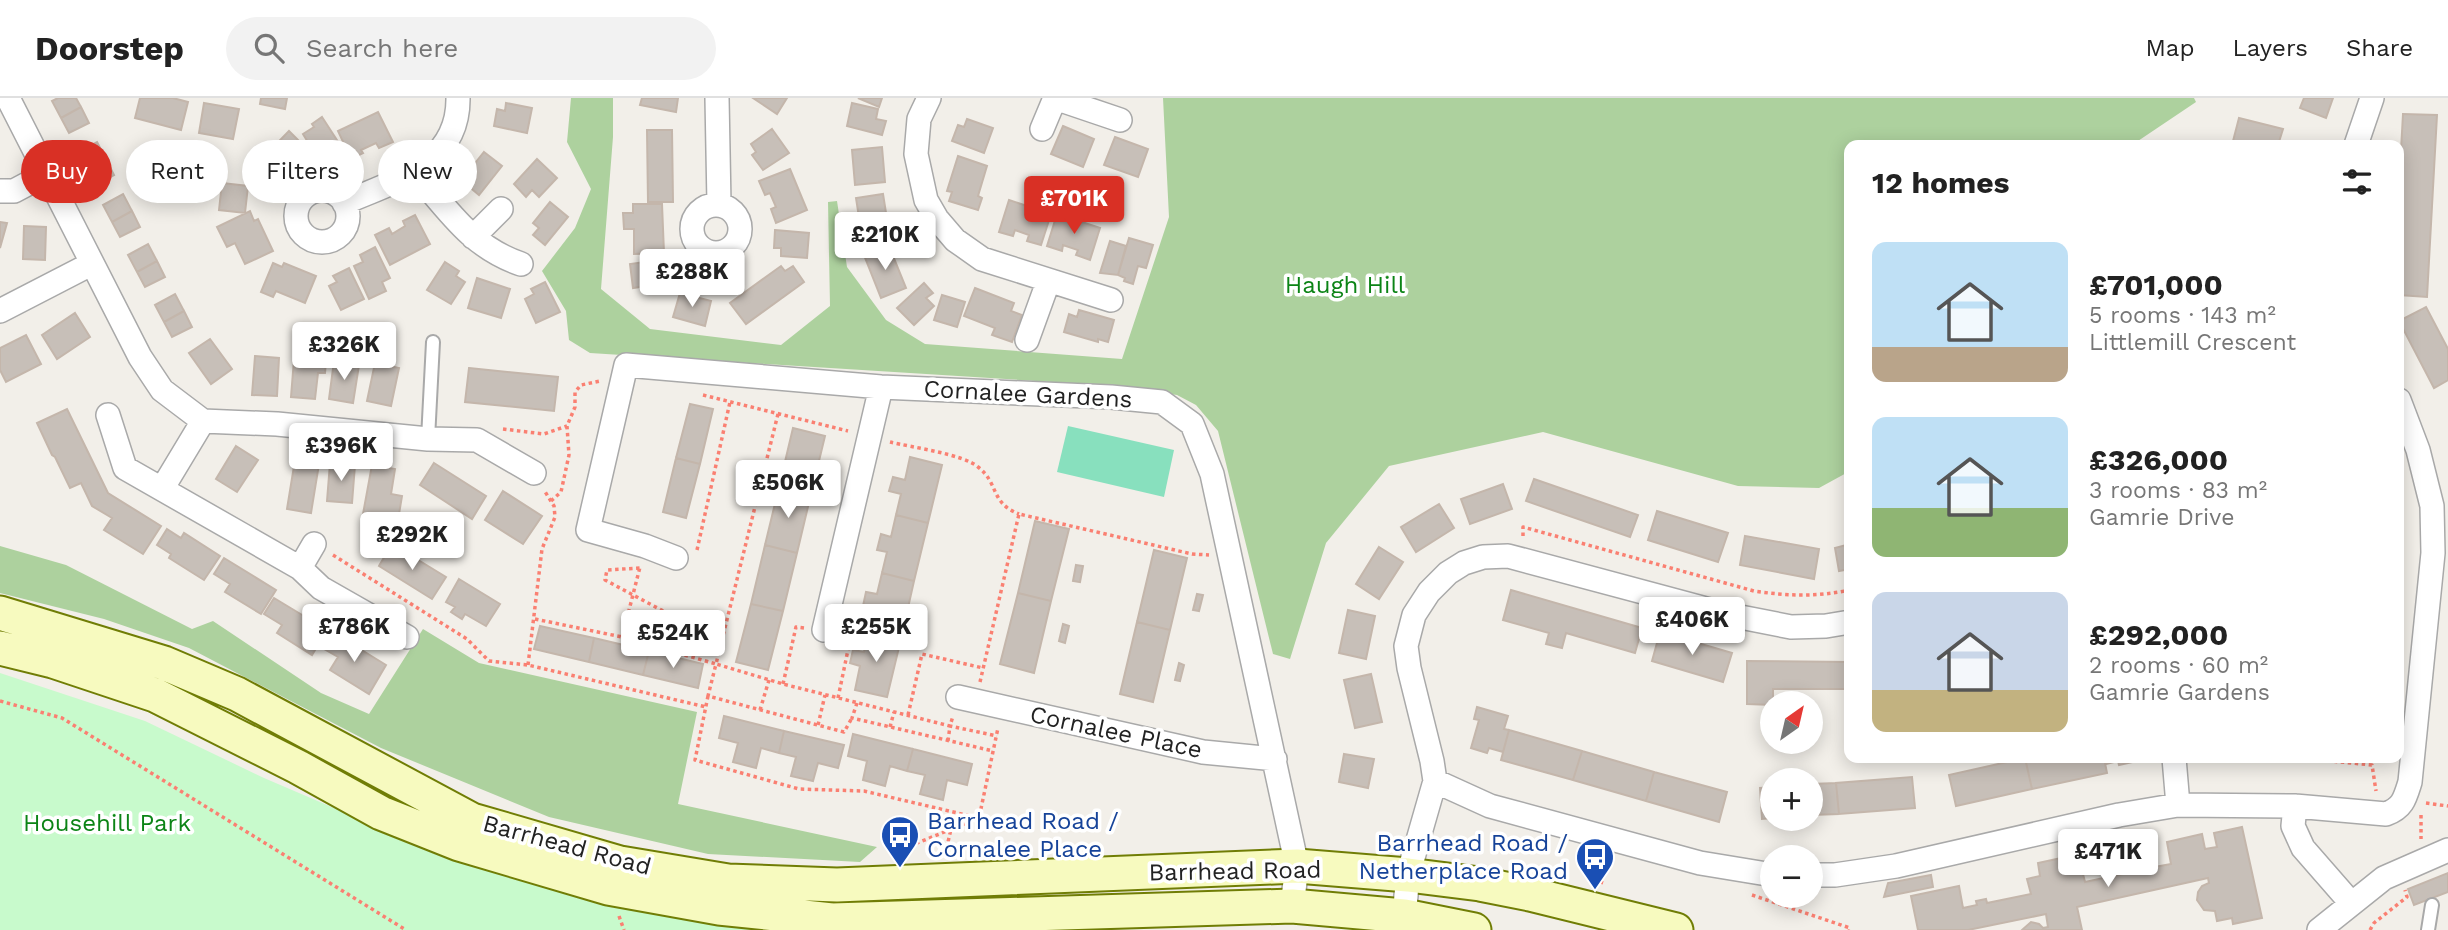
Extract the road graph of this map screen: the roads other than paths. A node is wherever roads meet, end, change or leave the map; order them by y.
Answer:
1 (8, 98) edge
2 (458, 98) edge
3 (717, 98) edge
4 (929, 98) edge
5 (1055, 98) edge
6 (2372, 98) edge
7 (1120, 120) dead end
8 (1042, 129) dead end
9 (29, 140) edge
10 (446, 140) edge
11 (2358, 140) edge
12 (21, 187) edge
13 (0, 191) edge
14 (60, 203) edge
15 (443, 203) edge
16 (719, 204) dead end
17 (501, 209) dead end
18 (473, 237) junction
19 (91, 264) junction
20 (521, 264) dead end
21 (1048, 282) junction
22 (1111, 300) dead end
23 (0, 311) edge
24 (1027, 340) dead end
25 (433, 342) dead end
26 (881, 387) junction
27 (2404, 413) edge
28 (108, 415) dead end
29 (204, 421) junction
30 (428, 439) junction
31 (534, 473) road end
32 (162, 489) junction
33 (314, 544) road end
34 (676, 558) dead end
35 (300, 568) junction
36 (0, 613) edge
37 (1844, 622) edge
38 (824, 630) road end
39 (407, 637) dead end
40 (0, 648) edge
41 (966, 698) road end
42 (1275, 759) junction
43 (2174, 763) edge
44 (1435, 780) junction
45 (2178, 805) junction
46 (2295, 806) junction
47 (508, 844) junction
48 (2448, 850) edge
49 (1297, 866) junction
50 (1760, 873) edge
51 (1408, 875) junction
52 (1823, 875) edge
53 (2351, 903) junction
54 (2432, 905) dead end
55 (1292, 906) junction
56 (1404, 916) junction
57 (1474, 930) edge
58 (1676, 930) edge
59 (2319, 930) edge
60 (2428, 930) edge

1 - 9 street
2 - 10 street
3 - 16 street
4 - 21 street
5 - 7 street
5 - 8 street
6 - 11 street
12 - 13 street
14 - 19 street
15 - 18 street
17 - 18 street
18 - 20 street
19 - 23 street
19 - 29 street
21 - 22 street
21 - 24 street
25 - 30 lane
26 - 34 street, Cornalee Gardens
26 - 38 street
26 - 42 street, Cornalee Gardens
27 - 46 street
28 - 32 street
29 - 30 street
29 - 32 street
30 - 31 street
32 - 35 street
33 - 35 street
35 - 39 street
36 - 47 main road, Barrhead Road
37 - 44 street
40 - 47 main road, Barrhead Road
41 - 42 street, Cornalee Place
42 - 49 street, Cornalee Gardens
43 - 45 street
44 - 50 street
44 - 51 street
45 - 46 street
45 - 52 street
46 - 53 street
47 - 49 main road, Barrhead Road
47 - 55 main road, Barrhead Road
48 - 53 street
49 - 51 main road, Barrhead Road
49 - 55 street, Cornalee Gardens
51 - 56 street
51 - 58 main road, Barrhead Road
53 - 59 street
54 - 60 lane
55 - 56 main road, Barrhead Road
56 - 57 main road, Barrhead Road

